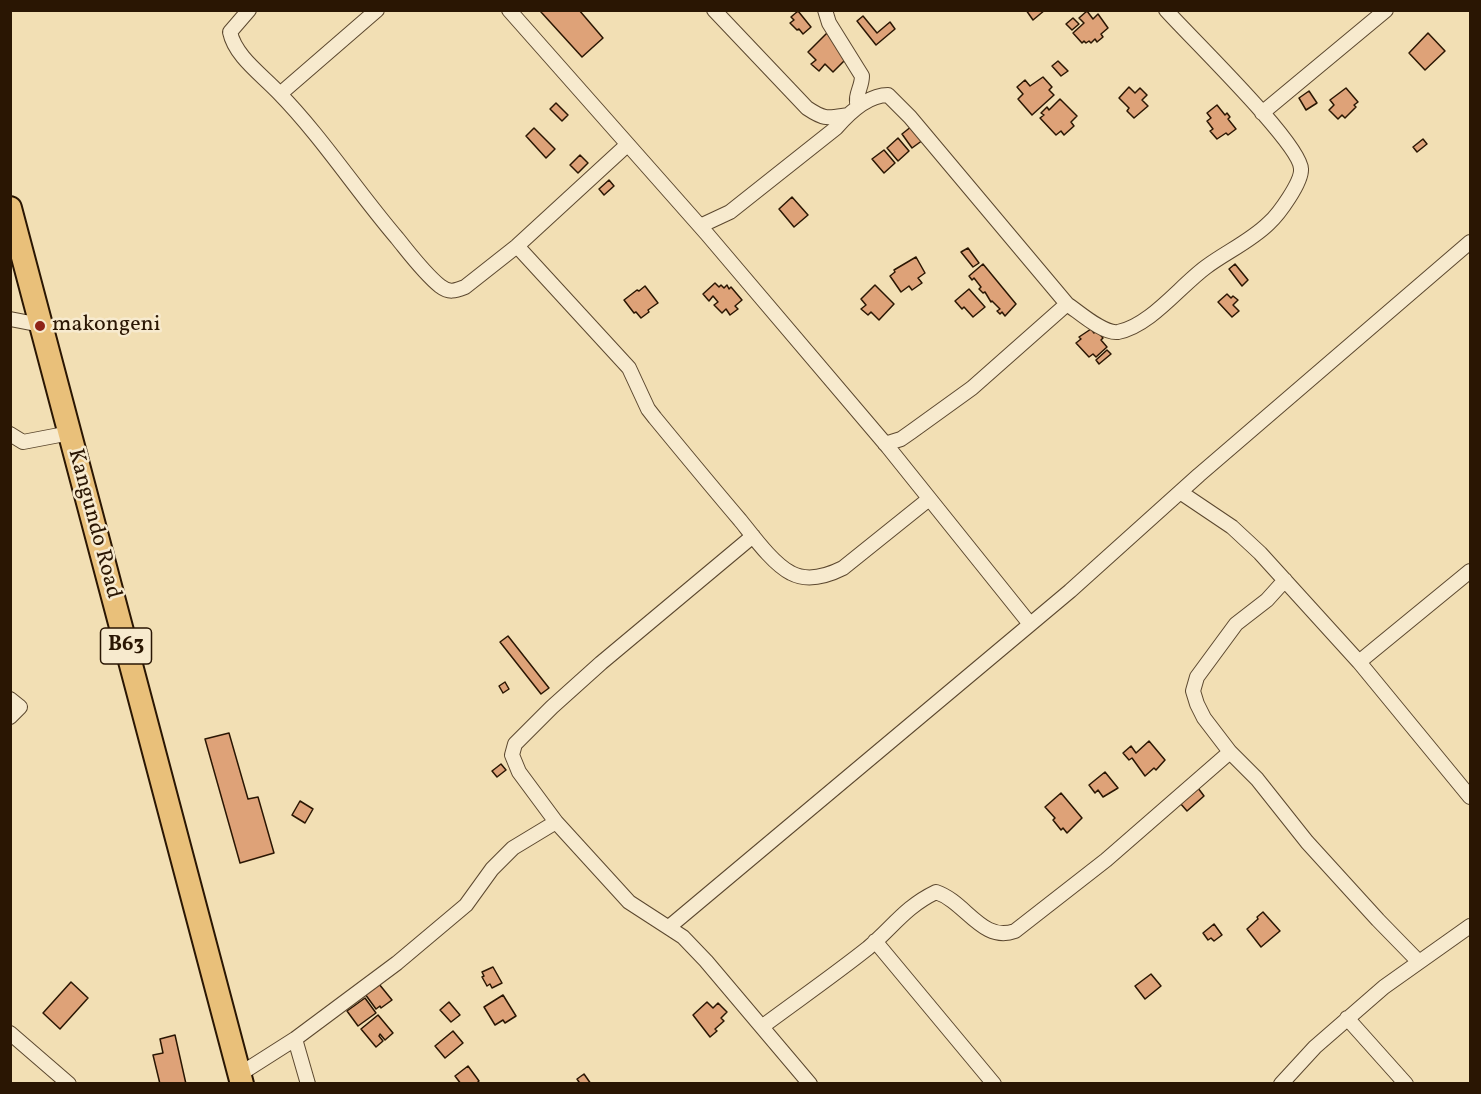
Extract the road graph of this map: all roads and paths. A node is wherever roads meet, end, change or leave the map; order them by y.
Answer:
1 (249, 10) edge
2 (377, 10) edge
3 (509, 10) edge
4 (714, 10) edge
5 (825, 10) edge
6 (1166, 10) edge
7 (1386, 10) edge
8 (280, 94) junction
9 (853, 111) junction
10 (1262, 112) junction
11 (627, 145) junction
12 (10, 208) edge
13 (700, 226) junction
14 (1470, 242) edge
15 (517, 246) junction
16 (1067, 304) junction
17 (10, 319) edge
18 (41, 325) junction
19 (70, 433) junction
20 (10, 434) edge
21 (885, 444) junction
22 (1180, 492) junction
23 (929, 499) junction
24 (753, 536) junction
25 (1470, 572) edge
26 (1285, 580) junction
27 (1030, 624) junction
28 (1359, 662) junction
29 (10, 699) edge
30 (10, 717) edge
31 (1230, 752) junction
32 (1470, 797) edge
33 (556, 822) junction
34 (1470, 926) edge
35 (669, 927) junction
36 (875, 941) junction
37 (1419, 962) junction
38 (1347, 1018) junction
39 (763, 1026) junction
40 (10, 1033) edge
41 (296, 1039) junction
42 (241, 1079) edge
43 (69, 1083) edge
44 (308, 1083) edge
45 (810, 1083) edge
46 (994, 1083) edge
47 (1281, 1083) edge
48 (1406, 1083) edge

1 - 8 street
2 - 8 street
3 - 11 street
4 - 9 street
5 - 9 street
6 - 10 street
7 - 10 street
8 - 15 street
9 - 13 street
9 - 16 street
10 - 16 street
11 - 13 street
11 - 15 street
12 - 18 highway, Kangundo Road / B63
13 - 21 street
14 - 22 street
15 - 24 street
16 - 21 street
17 - 18 street
18 - 19 highway, Kangundo Road / B63
19 - 20 street
19 - 42 highway, Kangundo Road / B63
21 - 23 street
22 - 26 street
22 - 27 street
23 - 24 street
23 - 27 street
24 - 33 street
25 - 28 street
26 - 28 street
26 - 31 street
27 - 35 street
28 - 32 street
29 - 30 street
31 - 36 street
31 - 37 street
33 - 35 street
33 - 41 street
34 - 37 street
35 - 39 street
36 - 39 street
36 - 46 street
37 - 38 street
38 - 47 street
38 - 48 street
39 - 45 street
40 - 43 street
41 - 42 street
41 - 44 street

